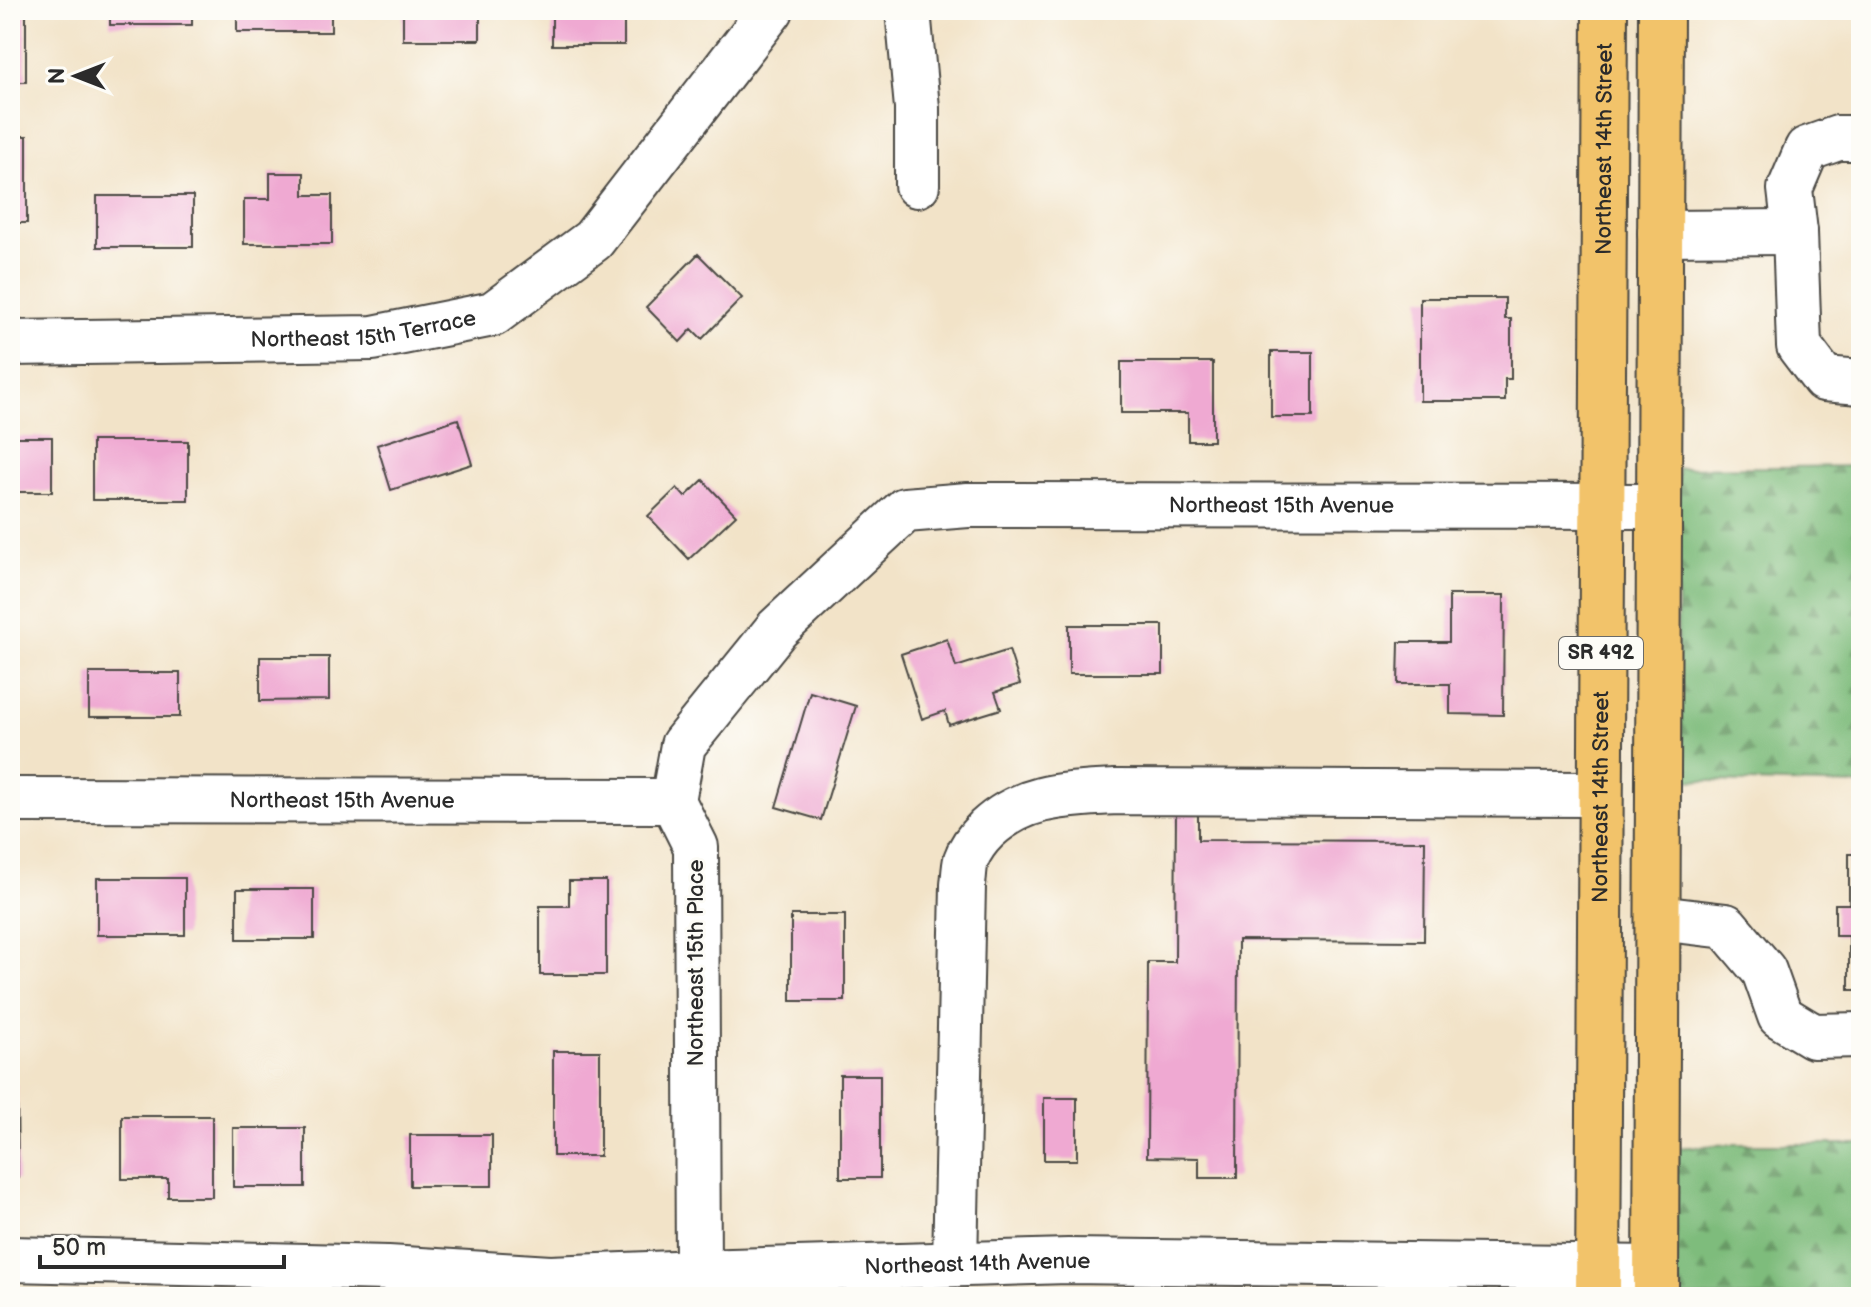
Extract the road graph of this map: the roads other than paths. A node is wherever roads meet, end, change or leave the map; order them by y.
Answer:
1 (771, 10) edge
2 (908, 10) edge
3 (1605, 10) edge
4 (1661, 10) edge
5 (1861, 138) edge
6 (917, 185) dead end
7 (1795, 232) junction
8 (1660, 233) junction
9 (10, 343) edge
10 (1861, 382) edge
11 (1602, 506) junction
12 (1659, 506) junction
13 (1600, 794) junction
14 (10, 800) edge
15 (673, 801) junction
16 (1658, 918) junction
17 (1861, 1035) edge
18 (10, 1259) edge
19 (955, 1264) junction
20 (698, 1272) junction
21 (1068, 1279) edge
22 (1328, 1281) edge
23 (1598, 1283) edge
24 (1656, 1283) edge
25 (550, 1288) edge

1 - 9 street, Northeast 15th Terrace
2 - 6 street
3 - 11 main road, Northeast 14th Street / SR 492
4 - 8 main road, SR 492
5 - 7 street
7 - 8 street
7 - 10 street
8 - 12 main road, SR 492
11 - 12 street, Northeast 15th Avenue
11 - 13 main road, Northeast 14th Street / SR 492
11 - 15 street, Northeast 15th Avenue
12 - 16 main road, SR 492
13 - 19 street
13 - 23 main road, Northeast 14th Street / SR 492
14 - 15 street, Northeast 15th Avenue
15 - 20 street, Northeast 15th Place
16 - 17 street
16 - 24 main road, SR 492
18 - 25 street, Northeast 14th Avenue
19 - 20 street, Northeast 14th Avenue
19 - 21 street, Northeast 14th Avenue
20 - 25 street, Northeast 14th Avenue
21 - 22 street, Northeast 14th Avenue
22 - 23 street, Northeast 14th Avenue
23 - 24 street, Northeast 14th Avenue

